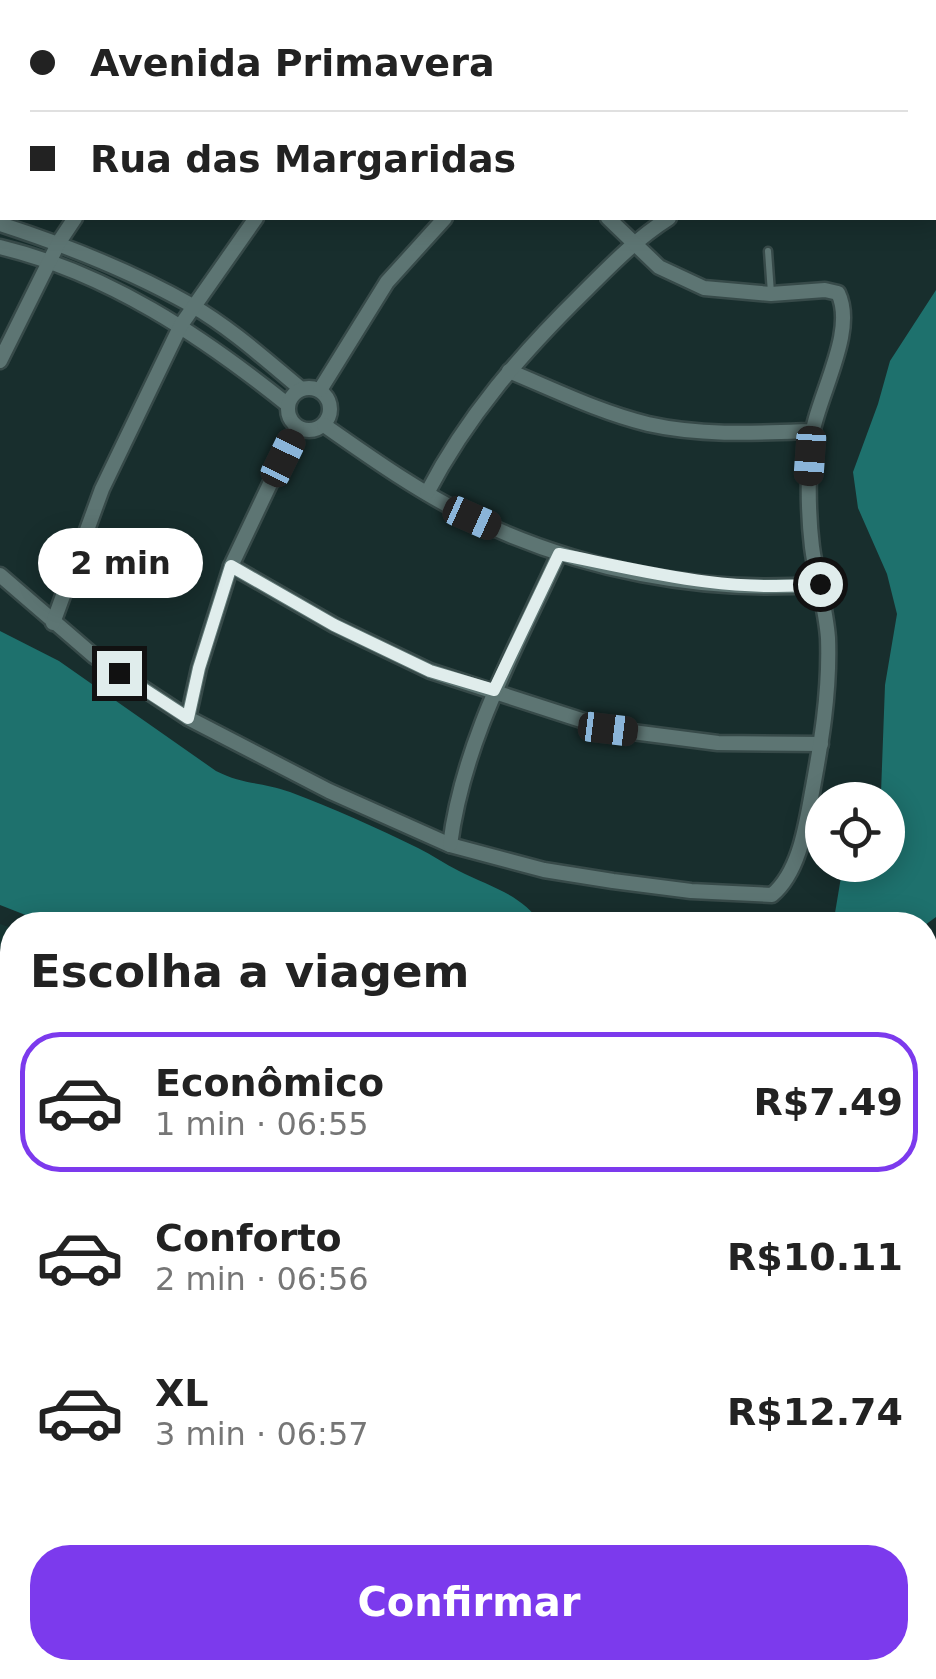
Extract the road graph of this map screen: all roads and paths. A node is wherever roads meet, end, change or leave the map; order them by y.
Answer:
1 (73, 220) edge
2 (255, 220) edge
3 (443, 220) edge
4 (610, 220) edge
5 (666, 220) edge
6 (0, 224) edge
7 (634, 241) junction
8 (59, 242) junction
9 (0, 247) edge
10 (768, 251) dead end
11 (50, 264) junction
12 (771, 294) junction
13 (191, 306) junction
14 (181, 325) junction
15 (0, 362) edge
16 (509, 371) junction
17 (301, 389) junction
18 (320, 390) junction
19 (288, 405) junction
20 (324, 425) junction
21 (298, 427) junction
22 (812, 431) junction
23 (427, 493) junction
24 (559, 554) junction
25 (231, 566) junction
26 (0, 575) edge
27 (820, 584) junction
28 (53, 623) junction
29 (494, 690) junction
30 (188, 718) junction
31 (821, 744) junction
32 (450, 846) junction

1 - 8 street
2 - 13 street
3 - 18 street
4 - 7 street
5 - 7 street
6 - 8 street
7 - 12 street
7 - 16 street
8 - 11 street
8 - 13 street
9 - 11 street
10 - 12 lane
11 - 14 street
11 - 15 street
12 - 22 street
13 - 14 street
13 - 17 street
14 - 19 street
14 - 28 street
16 - 22 street
16 - 23 street
17 - 18 street
17 - 19 street
18 - 20 street
19 - 21 street
20 - 21 street
20 - 23 street
21 - 25 street
22 - 27 street
23 - 24 street
24 - 27 street
24 - 29 street
25 - 29 street
25 - 30 street
26 - 28 street
27 - 31 street
28 - 30 street
29 - 31 street
29 - 32 street
30 - 32 street
31 - 32 street

